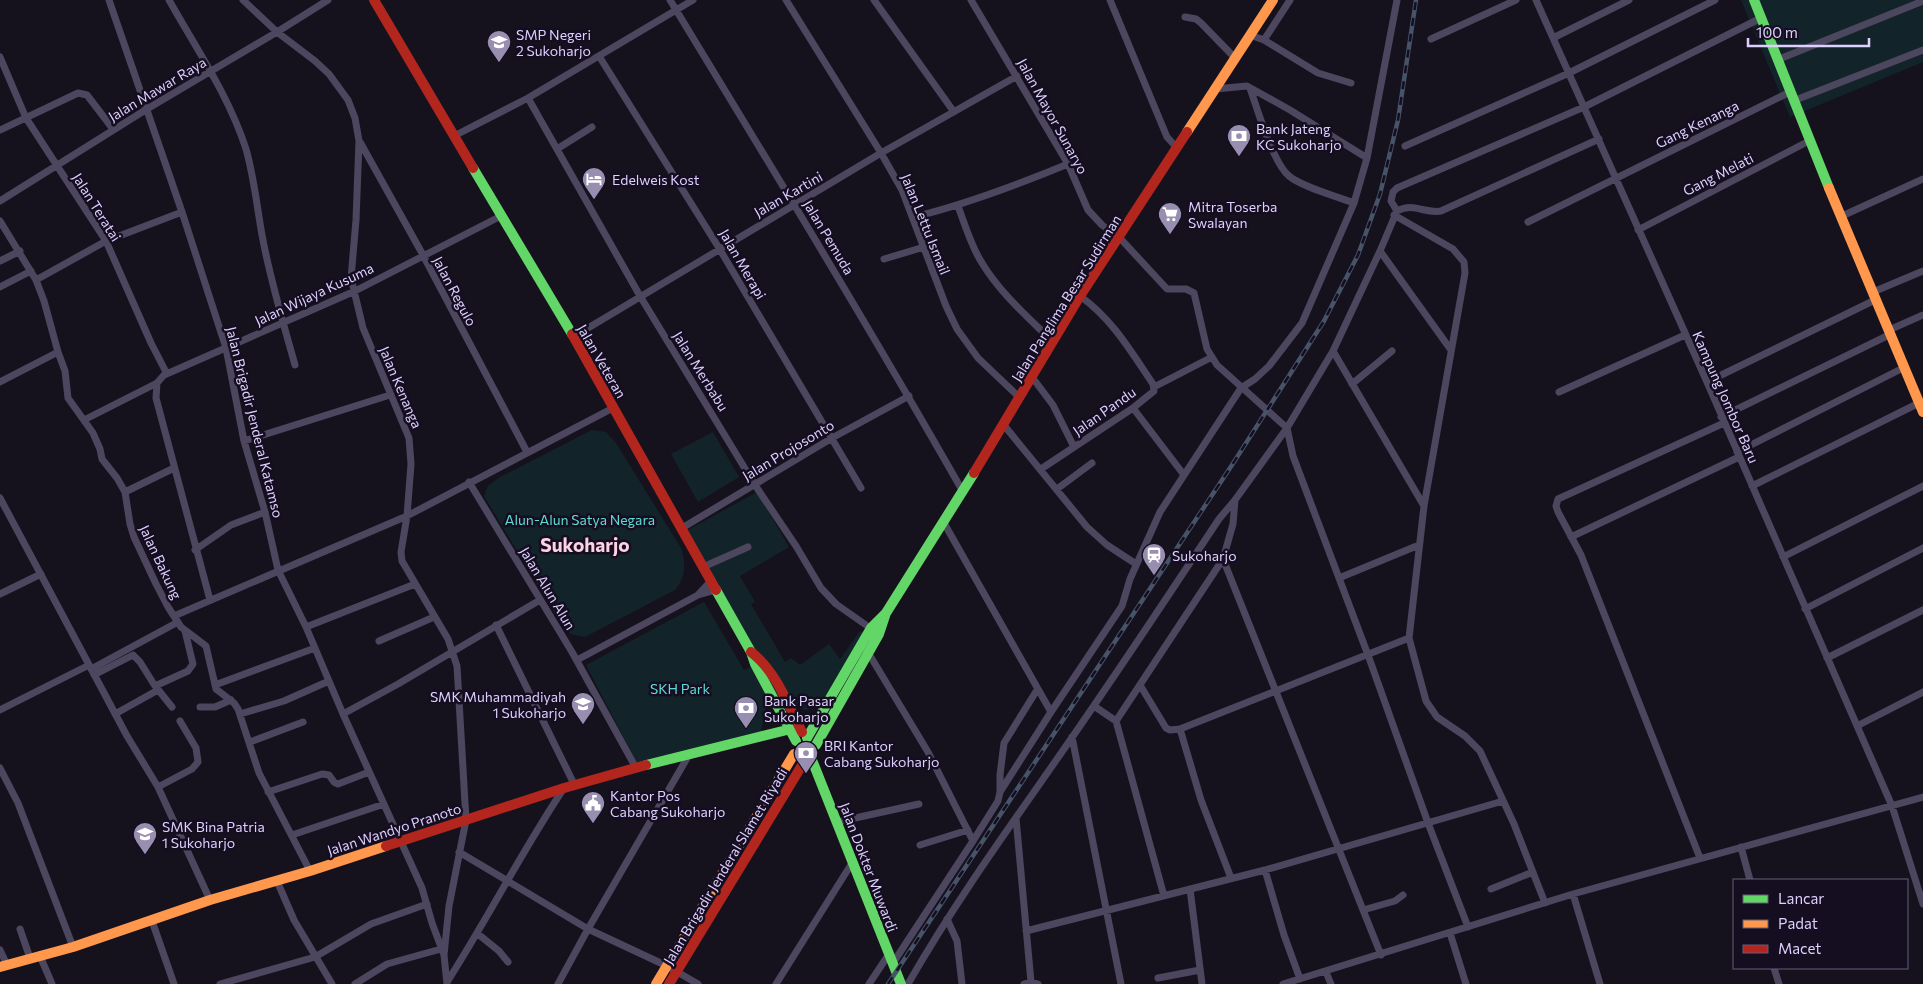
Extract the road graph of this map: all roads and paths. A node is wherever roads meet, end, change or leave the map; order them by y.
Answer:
1 (109, 0) edge
2 (169, 0) edge
3 (243, 0) edge
4 (328, 0) edge
5 (374, 0) edge
6 (670, 0) edge
7 (693, 0) edge
8 (786, 0) edge
9 (874, 0) edge
10 (971, 0) edge
11 (1110, 0) edge
12 (1290, 0) edge
13 (1397, 0) edge
14 (1516, 0) edge
15 (1536, 0) edge
16 (1629, 0) edge
17 (1714, 0) edge
18 (1754, 0) edge
19 (1923, 0) edge
20 (1267, 3) edge
21 (676, 10) junction
22 (1185, 17) dead end
23 (1761, 18) junction
24 (277, 32) junction
25 (1250, 35) junction
26 (1431, 38) dead end
27 (1553, 38) junction
28 (1264, 40) junction
29 (1923, 50) edge
30 (599, 56) junction
31 (0, 57) edge
32 (1235, 58) junction
33 (1777, 60) junction
34 (211, 71) junction
35 (1569, 73) junction
36 (1017, 76) junction
37 (1351, 84) dead end
38 (1249, 87) junction
39 (1214, 89) junction
40 (1792, 97) junction
41 (528, 98) junction
42 (1584, 107) junction
43 (146, 109) junction
44 (954, 112) junction
45 (26, 118) junction
46 (592, 127) dead end
47 (113, 129) junction
48 (0, 130) edge
49 (454, 136) junction
50 (1599, 139) junction
51 (1809, 141) junction
52 (359, 142) junction
53 (1404, 146) dead end
54 (557, 148) junction
55 (1177, 148) junction
56 (881, 153) junction
57 (1367, 158) junction
58 (1068, 164) junction
59 (56, 165) junction
60 (1615, 177) junction
61 (1923, 179) edge
62 (0, 201) edge
63 (1354, 203) junction
64 (795, 205) junction
65 (958, 206) junction
66 (182, 212) junction
67 (1395, 213) junction
68 (501, 216) junction
69 (1842, 216) junction
70 (914, 217) junction
71 (0, 221) edge
72 (1528, 222) dead end
73 (1638, 230) junction
74 (1119, 237) junction
75 (106, 241) junction
76 (924, 247) junction
77 (720, 248) junction
78 (20, 251) junction
79 (1380, 251) junction
80 (423, 256) junction
81 (884, 259) dead end
82 (0, 261) edge
83 (1923, 270) edge
84 (31, 271) junction
85 (36, 280) junction
86 (0, 287) edge
87 (354, 290) junction
88 (1875, 295) junction
89 (640, 296) junction
90 (1080, 296) junction
91 (1923, 316) edge
92 (283, 322) junction
93 (1890, 332) junction
94 (1685, 335) junction
95 (573, 337) junction
96 (1053, 342) junction
97 (226, 348) junction
98 (1332, 350) junction
99 (1450, 350) junction
100 (1392, 351) dead end
101 (58, 352) junction
102 (1212, 357) junction
103 (295, 365) dead end
104 (1905, 367) junction
105 (167, 374) junction
106 (1032, 377) junction
107 (0, 382) edge
108 (1707, 382) junction
109 (157, 383) junction
110 (1352, 384) junction
111 (1154, 387) junction
112 (1241, 388) junction
113 (1559, 392) dead end
114 (390, 395) junction
115 (909, 396) junction
116 (1020, 398) junction
117 (1921, 407) edge
118 (613, 408) junction
119 (1133, 408) junction
120 (84, 420) junction
121 (1722, 420) junction
122 (1004, 424) junction
123 (1287, 428) junction
124 (832, 438) junction
125 (244, 441) junction
126 (1074, 447) junction
127 (527, 452) junction
128 (1738, 454) junction
129 (1092, 464) dead end
130 (174, 468) junction
131 (1041, 469) junction
132 (1184, 475) junction
133 (469, 482) junction
134 (754, 484) junction
135 (1752, 486) junction
136 (1923, 486) edge
137 (861, 488) dead end
138 (1057, 488) junction
139 (962, 490) junction
140 (125, 492) junction
141 (0, 498) edge
142 (1235, 500) junction
143 (1424, 506) junction
144 (265, 512) junction
145 (407, 516) junction
146 (1219, 519) junction
147 (944, 523) junction
148 (1233, 524) junction
149 (682, 528) junction
150 (1571, 537) junction
151 (1419, 545) junction
152 (748, 547) dead end
153 (1923, 548) edge
154 (195, 550) junction
155 (1783, 557) junction
156 (1223, 559) junction
157 (1136, 564) junction
158 (703, 568) junction
159 (278, 570) junction
160 (41, 574) junction
161 (1339, 578) junction
162 (415, 584) junction
163 (713, 586) junction
164 (0, 594) edge
165 (210, 600) junction
166 (540, 600) junction
167 (1805, 609) junction
168 (1923, 610) edge
169 (434, 617) junction
170 (176, 619) junction
171 (496, 625) junction
172 (306, 627) junction
173 (185, 631) junction
174 (875, 631) junction
175 (1409, 638) junction
176 (378, 641) dead end
177 (862, 643) junction
178 (315, 648) junction
179 (453, 650) junction
180 (868, 653) junction
181 (1368, 655) junction
182 (1827, 658) junction
183 (577, 660) junction
184 (92, 670) junction
185 (329, 681) junction
186 (1140, 684) junction
187 (215, 685) junction
188 (157, 688) junction
189 (1037, 690) junction
190 (1276, 691) junction
191 (1923, 692) edge
192 (231, 700) junction
193 (1094, 706) junction
194 (200, 707) dead end
195 (172, 708) dead end
196 (0, 710) edge
197 (1051, 712) junction
198 (115, 714) junction
199 (240, 714) junction
200 (343, 714) junction
201 (180, 721) dead end
202 (1116, 721) junction
203 (303, 722) dead end
204 (1857, 726) junction
205 (795, 728) junction
206 (1180, 729) junction
207 (1072, 737) junction
208 (803, 739) junction
209 (250, 742) junction
210 (816, 745) junction
211 (690, 753) junction
212 (794, 754) junction
213 (808, 761) junction
214 (0, 768) edge
215 (636, 768) junction
216 (369, 772) junction
217 (575, 786) junction
218 (158, 787) junction
219 (564, 788) junction
220 (268, 792) junction
221 (1000, 792) junction
222 (1923, 796) edge
223 (1503, 801) junction
224 (384, 804) junction
225 (919, 804) dead end
226 (1892, 806) junction
227 (1016, 817) junction
228 (466, 820) junction
229 (837, 822) junction
230 (1428, 823) junction
231 (968, 830) junction
232 (292, 835) junction
233 (400, 841) junction
234 (974, 841) junction
235 (920, 845) dead end
236 (1338, 848) junction
237 (1741, 848) junction
238 (459, 852) junction
239 (1700, 858) junction
240 (852, 863) junction
241 (1264, 870) junction
242 (310, 871) junction
243 (1533, 872) junction
244 (1231, 878) junction
245 (1750, 879) edge
246 (277, 881) junction
247 (507, 881) junction
248 (1190, 889) junction
249 (1491, 889) dead end
250 (1573, 894) junction
251 (1404, 895) dead end
252 (1164, 896) junction
253 (210, 900) junction
254 (1545, 903) junction
255 (427, 904) junction
256 (1923, 904) edge
257 (1363, 910) junction
258 (1106, 911) junction
259 (947, 919) junction
260 (152, 921) junction
261 (1468, 927) junction
262 (20, 929) dead end
263 (588, 929) junction
264 (1026, 931) junction
265 (1450, 933) junction
266 (478, 934) junction
267 (73, 947) junction
268 (0, 950) edge
269 (443, 952) junction
270 (1381, 955) junction
271 (35, 957) junction
272 (315, 957) junction
273 (891, 959) junction
274 (508, 962) dead end
275 (4, 966) edge
276 (667, 966) junction
277 (1774, 969) edge
278 (1200, 970) junction
279 (677, 971) junction
280 (1326, 972) junction
281 (1158, 978) dead end
282 (1300, 979) junction
283 (447, 983) edge
284 (1031, 983) edge
285 (52, 984) edge
286 (174, 984) edge
287 (220, 984) edge
288 (332, 984) edge
289 (355, 984) edge
290 (558, 984) edge
291 (656, 984) edge
292 (669, 984) edge
293 (698, 984) edge
294 (776, 984) edge
295 (869, 984) edge
296 (901, 984) edge
297 (908, 984) edge
298 (962, 984) edge
299 (1121, 984) edge
300 (1202, 984) edge
301 (1284, 984) edge
302 (1331, 984) edge
303 (1466, 984) edge
304 (1600, 984) edge
305 (1779, 984) edge

1 - 43 street, Jalan Brigadir Jenderal Katamso
2 - 34 street
3 - 24 street, Jalan Kenanga
4 - 24 street, Jalan Mawar Raya
5 - 49 main road, Jalan Veteran
6 - 21 street, Jalan Pemuda
7 - 21 street
8 - 56 street, Jalan Lettu Ismail
9 - 44 street
10 - 36 street, Jalan Mayor Sunaryo
11 - 55 street
12 - 28 street
13 - 57 street
14 - 26 street
15 - 27 street, Kampung Jombor Baru
16 - 27 street
17 - 35 street
18 - 23 main road
19 - 33 street
20 - 25 main road, Jalan Panglima Besar Sudirman
21 - 30 street
21 - 64 street, Jalan Pemuda
22 - 32 street
23 - 33 main road
23 - 42 street
24 - 34 street, Jalan Mawar Raya
24 - 52 street, Jalan Kenanga
25 - 28 street
25 - 32 main road, Jalan Panglima Besar Sudirman
27 - 35 street, Kampung Jombor Baru
28 - 37 street
29 - 40 street, Gang Kenanga
30 - 41 street
30 - 77 street, Jalan Merapi
31 - 45 street, Jalan Teratai
32 - 39 main road, Jalan Panglima Besar Sudirman
33 - 40 main road
34 - 43 street, Jalan Mawar Raya
34 - 92 street
35 - 42 street, Kampung Jombor Baru
35 - 53 street
36 - 44 street, Jalan Kartini
36 - 58 street, Jalan Mayor Sunaryo
38 - 39 street
38 - 57 street
38 - 63 street
39 - 55 main road, Jalan Panglima Besar Sudirman
40 - 51 main road
40 - 60 street, Gang Kenanga
41 - 49 street
41 - 54 street, Jalan Merbabu
42 - 50 street, Kampung Jombor Baru
42 - 67 street
43 - 47 street, Jalan Mawar Raya
43 - 66 street, Jalan Brigadir Jenderal Katamso
44 - 56 street, Jalan Kartini
45 - 47 street
45 - 48 street
45 - 59 street, Jalan Teratai
46 - 54 street
47 - 59 street, Jalan Mawar Raya
49 - 68 main road, Jalan Veteran
50 - 60 street, Kampung Jombor Baru
50 - 67 street
51 - 69 main road
51 - 73 street, Gang Melati
52 - 80 street, Jalan Regulo
52 - 87 street, Jalan Kenanga
54 - 89 street, Jalan Merbabu
55 - 74 main road, Jalan Panglima Besar Sudirman
56 - 64 street, Jalan Kartini
56 - 70 street, Jalan Lettu Ismail
57 - 63 street
58 - 65 street
58 - 74 street, Jalan Mayor Sunaryo
59 - 62 street, Jalan Mawar Raya
59 - 75 street, Jalan Teratai
60 - 72 street, Gang Kenanga
60 - 73 street, Kampung Jombor Baru
61 - 69 street
63 - 112 street
64 - 77 street, Jalan Kartini
64 - 115 street, Jalan Pemuda
65 - 70 street
65 - 96 street
66 - 75 street
66 - 97 street, Jalan Brigadir Jenderal Katamso
67 - 79 street
67 - 99 street
68 - 80 street, Jalan Wijaya Kusuma
68 - 95 main road, Jalan Veteran
69 - 88 main road
70 - 76 street, Jalan Lettu Ismail
71 - 78 street, Jalan Bakung
73 - 94 street, Kampung Jombor Baru
74 - 90 main road, Jalan Panglima Besar Sudirman
74 - 102 street, Jalan Mayor Sunaryo
75 - 85 street
75 - 105 street, Jalan Teratai
76 - 81 street
76 - 116 street, Jalan Lettu Ismail
77 - 89 street, Jalan Kartini
77 - 124 street, Jalan Merapi
78 - 82 street
78 - 84 street, Jalan Bakung
79 - 98 street
79 - 99 street
80 - 87 street, Jalan Wijaya Kusuma
80 - 127 street, Jalan Regulo
83 - 88 street
84 - 85 street, Jalan Bakung
84 - 86 street
85 - 101 street, Jalan Bakung
87 - 92 street, Jalan Wijaya Kusuma
87 - 114 street, Jalan Kenanga
88 - 93 main road
88 - 108 street
89 - 95 street, Jalan Kartini
89 - 134 street, Jalan Merbabu
90 - 96 main road, Jalan Panglima Besar Sudirman
90 - 111 street, Jalan Pandu
91 - 93 street
92 - 97 street, Jalan Wijaya Kusuma
92 - 103 street
93 - 104 main road
93 - 121 street
94 - 108 street, Kampung Jombor Baru
94 - 113 street
95 - 118 main road, Jalan Veteran
96 - 106 main road, Jalan Panglima Besar Sudirman
97 - 105 street, Jalan Wijaya Kusuma
97 - 125 street, Jalan Brigadir Jenderal Katamso
98 - 110 street
98 - 123 street
99 - 143 street
100 - 110 street
101 - 107 street
101 - 120 street, Jalan Bakung
102 - 111 street
102 - 112 street
104 - 117 main road
104 - 128 street
105 - 109 street, Jalan Wijaya Kusuma
106 - 116 main road, Jalan Panglima Besar Sudirman
106 - 126 street
108 - 121 street, Kampung Jombor Baru
109 - 120 street, Jalan Wijaya Kusuma
109 - 130 street
110 - 143 street
111 - 119 street, Jalan Pandu
112 - 123 street
112 - 132 street
114 - 125 street
114 - 145 street, Jalan Kenanga
115 - 124 street, Jalan Projosonto
115 - 139 street, Jalan Pemuda
116 - 122 main road, Jalan Panglima Besar Sudirman
117 - 135 street
118 - 127 street
118 - 149 main road, Jalan Veteran
119 - 126 street, Jalan Pandu
119 - 132 street
120 - 140 street, Jalan Bakung
121 - 128 street, Kampung Jombor Baru
121 - 150 street
122 - 131 street
122 - 139 main road, Jalan Panglima Besar Sudirman
123 - 142 street
123 - 161 street
124 - 134 street, Jalan Projosonto
124 - 137 street, Jalan Merapi
125 - 144 street, Jalan Brigadir Jenderal Katamso
126 - 131 street, Jalan Pandu
127 - 133 street
128 - 135 street, Kampung Jombor Baru
128 - 150 street
129 - 138 street
130 - 140 street
130 - 154 street
131 - 138 street
132 - 157 street
133 - 145 street
133 - 166 street, Jalan Alun Alun
134 - 149 street, Jalan Projosonto
134 - 174 street, Jalan Merbabu
135 - 155 street, Kampung Jombor Baru
136 - 155 street
138 - 157 street
139 - 147 main road, Jalan Panglima Besar Sudirman
140 - 170 street, Jalan Bakung
141 - 160 street
142 - 146 street
142 - 148 street
143 - 151 street
144 - 154 street
144 - 159 street, Jalan Brigadir Jenderal Katamso
145 - 159 street
145 - 162 street, Jalan Kenanga
146 - 148 street
146 - 193 street
147 - 174 main road, Jalan Panglima Besar Sudirman
147 - 189 street
148 - 156 street
149 - 158 main road, Jalan Veteran
150 - 239 street
151 - 161 street
151 - 175 street
152 - 158 street
153 - 167 street
154 - 165 street
155 - 167 street, Kampung Jombor Baru
156 - 186 street
156 - 190 street
157 - 197 street
158 - 163 main road, Jalan Veteran
159 - 165 street
159 - 172 street, Jalan Brigadir Jenderal Katamso
160 - 164 street
160 - 184 street
161 - 181 street
162 - 169 street, Jalan Kenanga
162 - 172 street
163 - 183 street
163 - 205 main road, Jalan Veteran
165 - 170 street
166 - 171 street
166 - 183 street, Jalan Alun Alun
167 - 182 street, Kampung Jombor Baru
168 - 182 street
169 - 176 street
169 - 179 street, Jalan Kenanga
170 - 173 street, Jalan Bakung
170 - 184 street
171 - 179 street
171 - 217 street
172 - 178 street, Jalan Brigadir Jenderal Katamso
173 - 187 street, Jalan Bakung
173 - 188 street
174 - 177 main road, Jalan Panglima Besar Sudirman
174 - 180 main road, Jalan Panglima Besar Sudirman
175 - 181 street
175 - 223 street
177 - 180 street
177 - 208 main road, Jalan Panglima Besar Sudirman
178 - 185 street, Jalan Brigadir Jenderal Katamso
178 - 187 street
179 - 200 street
179 - 228 street, Jalan Kenanga
180 - 210 main road, Jalan Panglima Besar Sudirman
180 - 231 street
181 - 190 street
181 - 230 street
182 - 204 street, Kampung Jombor Baru
183 - 215 street, Jalan Alun Alun
184 - 188 street
184 - 196 street
184 - 198 street
185 - 199 street
185 - 200 street, Jalan Brigadir Jenderal Katamso
186 - 202 street
186 - 206 street
187 - 192 street
188 - 195 street
188 - 198 street
189 - 197 street
189 - 221 street
190 - 206 street
190 - 236 street
191 - 204 street
192 - 194 street
192 - 199 street
193 - 202 street
193 - 207 street
197 - 221 street
198 - 218 street
199 - 209 street
200 - 216 street, Jalan Brigadir Jenderal Katamso
201 - 218 street
202 - 252 street
203 - 209 street
204 - 226 street, Kampung Jombor Baru
205 - 208 main road, Jalan Veteran
205 - 211 main road, Jalan Wandyo Pranoto
206 - 244 street
207 - 227 street
207 - 258 street
208 - 210 main road
208 - 212 main road
209 - 220 street
210 - 213 main road
211 - 215 main road, Jalan Wandyo Pranoto
211 - 263 street
212 - 213 main road
212 - 276 main road, Jalan Brigadir Jenderal Slamet Riyadi
213 - 229 main road, Jalan Dokter Muwardi
213 - 279 main road, Jalan Brigadir Jenderal Slamet Riyadi
214 - 267 street
215 - 217 main road, Jalan Wandyo Pranoto
216 - 220 street
216 - 224 street, Jalan Brigadir Jenderal Katamso
217 - 219 main road, Jalan Wandyo Pranoto
218 - 253 street
219 - 228 main road, Jalan Wandyo Pranoto
219 - 247 street
220 - 232 street
221 - 234 street
222 - 226 street
223 - 230 street
223 - 243 street
224 - 232 street
224 - 233 street, Jalan Brigadir Jenderal Katamso
225 - 229 street
226 - 237 street
226 - 256 street, Kampung Jombor Baru
227 - 259 street
227 - 264 street
228 - 233 main road, Jalan Wandyo Pranoto
228 - 238 street, Jalan Kenanga
229 - 240 main road, Jalan Dokter Muwardi
230 - 236 street
230 - 261 street
231 - 234 street
231 - 235 street
232 - 242 street
233 - 242 main road, Jalan Wandyo Pranoto
233 - 255 street, Jalan Brigadir Jenderal Katamso
234 - 273 street
236 - 241 street
236 - 257 street
237 - 239 street
237 - 245 street
238 - 247 street
238 - 269 street, Jalan Kenanga
239 - 250 street
240 - 273 main road, Jalan Dokter Muwardi
240 - 294 street
241 - 244 street
241 - 282 street
242 - 246 main road, Jalan Wandyo Pranoto
243 - 249 street
243 - 254 street
244 - 248 street
246 - 253 main road, Jalan Wandyo Pranoto
246 - 272 street
247 - 263 street
247 - 266 street
248 - 252 street
248 - 278 street
250 - 254 street
250 - 304 street
251 - 257 street
252 - 258 street
253 - 260 main road, Jalan Wandyo Pranoto
254 - 261 street
255 - 269 street, Jalan Brigadir Jenderal Katamso
255 - 272 street
257 - 270 street
258 - 264 street
258 - 299 street
259 - 297 street
259 - 298 street
260 - 267 main road, Jalan Wandyo Pranoto
260 - 286 street
261 - 265 street
262 - 271 street
263 - 276 street
263 - 290 street
264 - 284 street
265 - 270 street
265 - 303 street
266 - 274 street
266 - 283 street
267 - 271 main road, Jalan Wandyo Pranoto
268 - 275 street
269 - 283 street
269 - 289 street
270 - 280 street
271 - 275 main road, Jalan Wandyo Pranoto
271 - 285 street
272 - 287 street
272 - 288 street
273 - 295 street
273 - 296 main road, Jalan Dokter Muwardi
276 - 279 street
276 - 291 main road, Jalan Brigadir Jenderal Slamet Riyadi
277 - 305 street
278 - 281 street
278 - 300 street
279 - 292 main road, Jalan Brigadir Jenderal Slamet Riyadi
279 - 293 street
280 - 282 street
280 - 302 street
282 - 301 street

